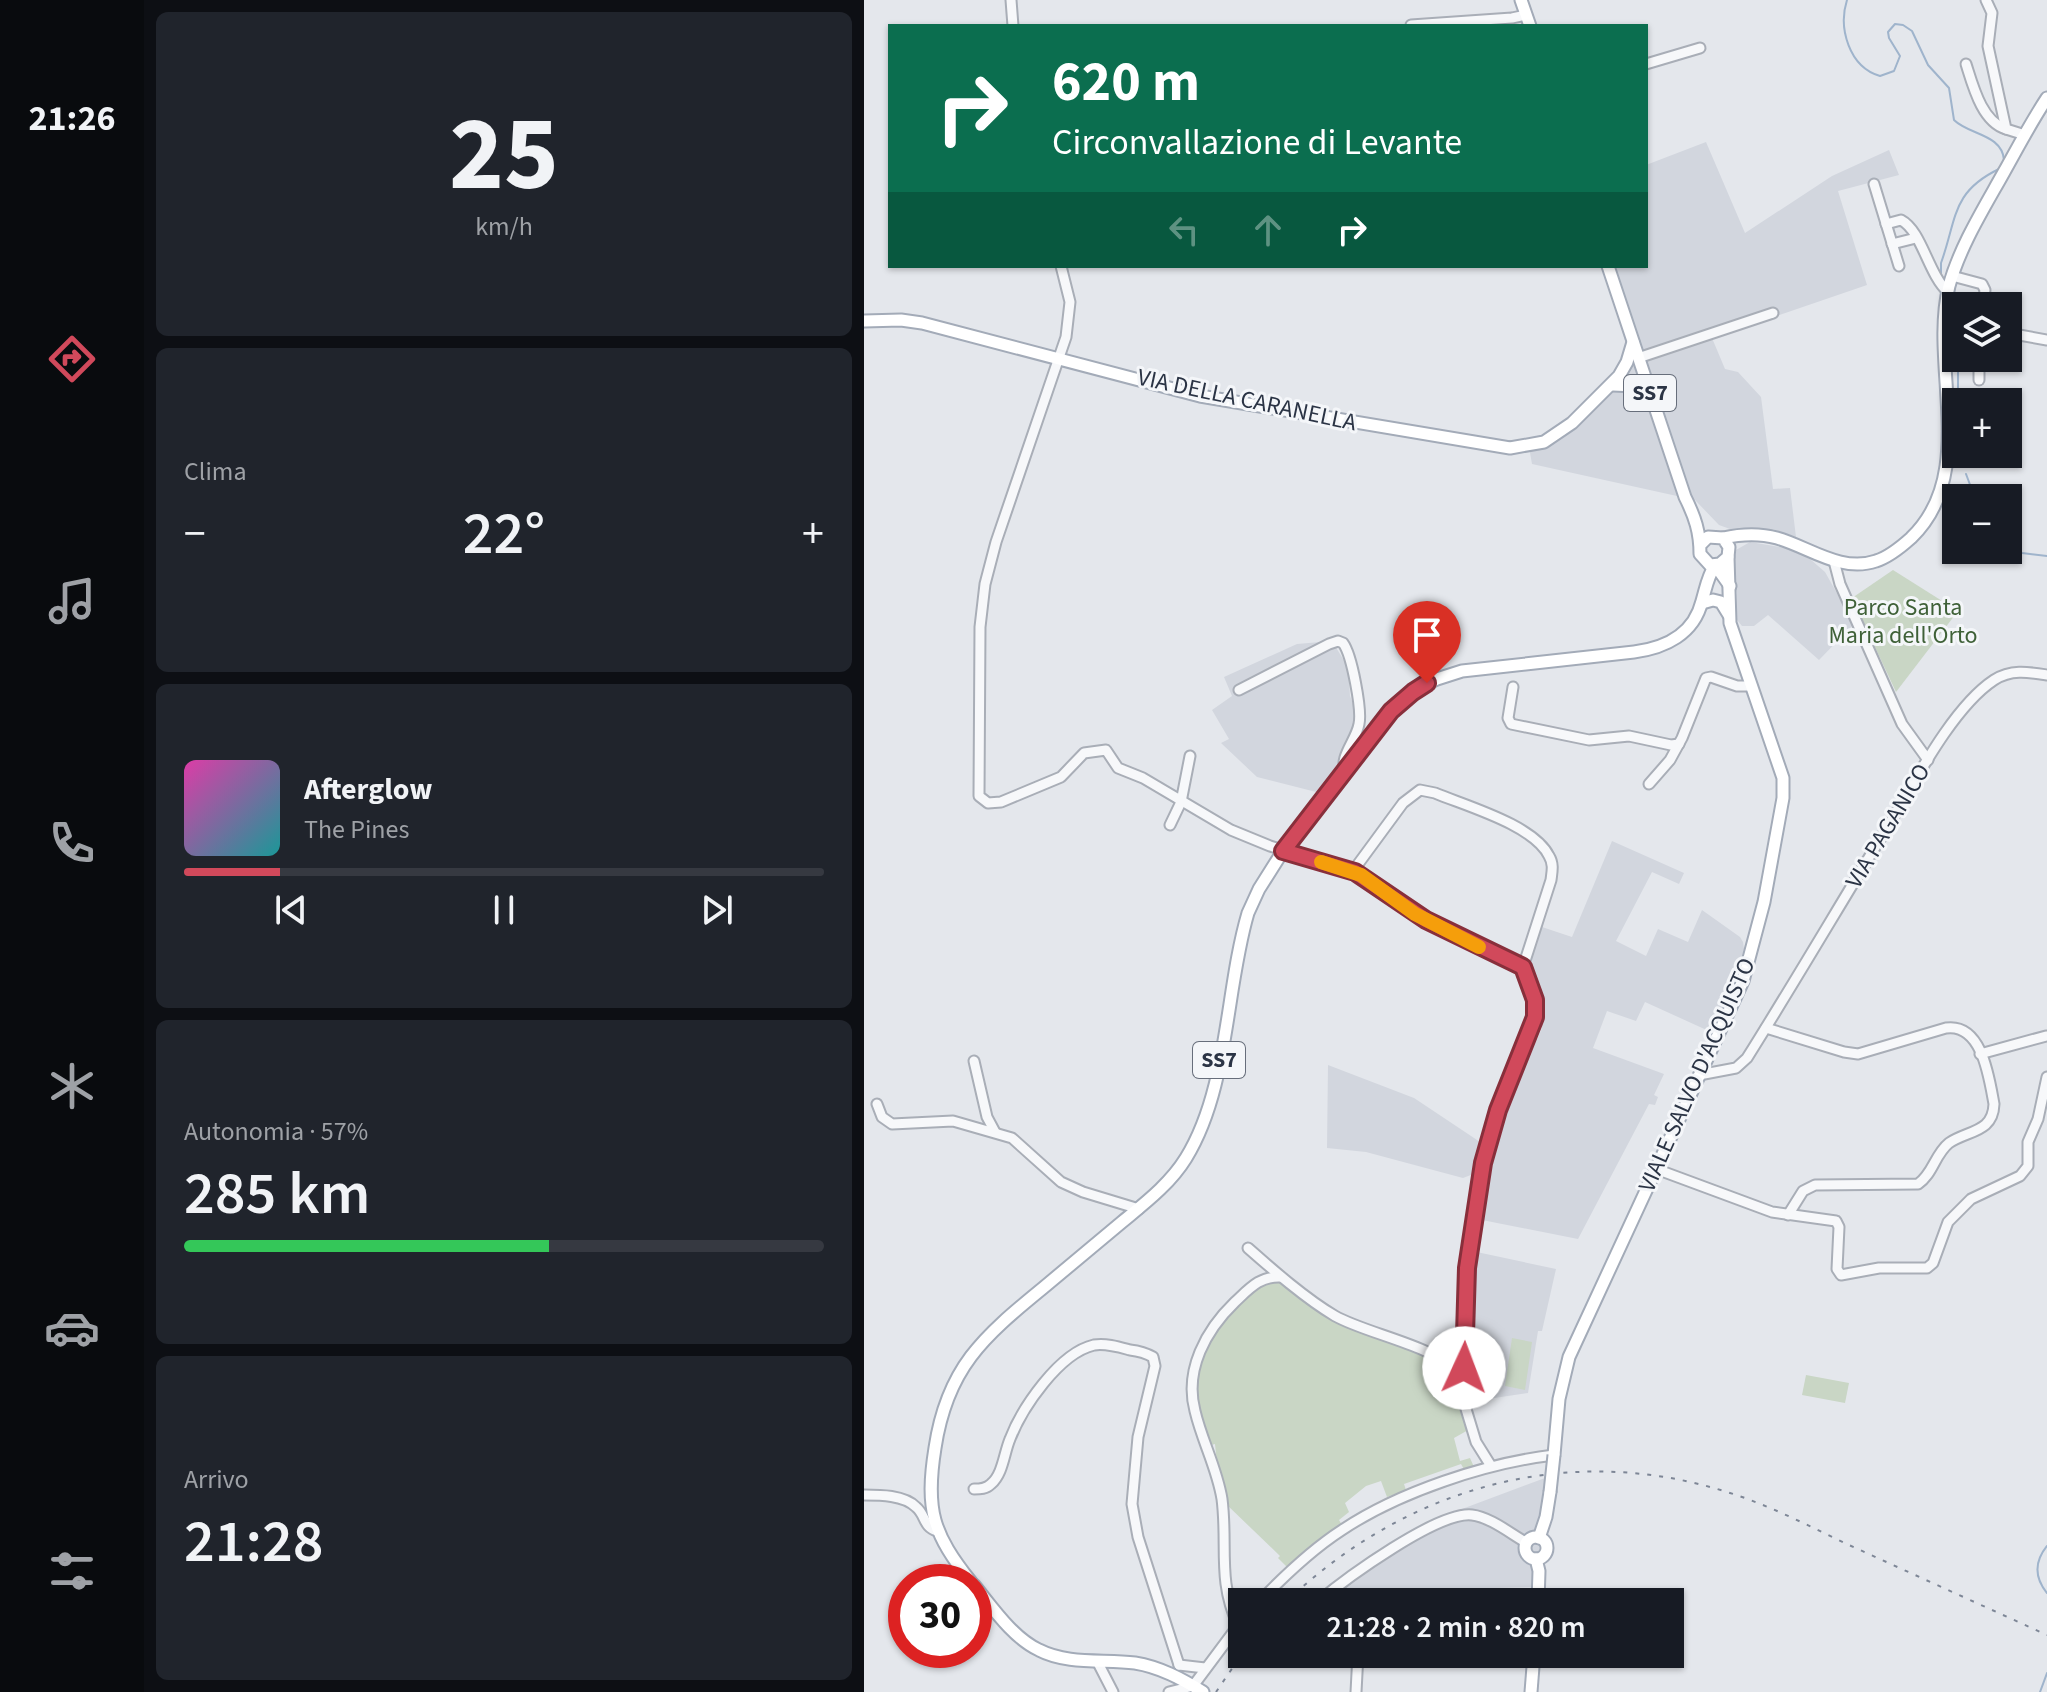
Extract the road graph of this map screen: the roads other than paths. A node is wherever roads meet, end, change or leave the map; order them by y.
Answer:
1 (1011, 0) edge
2 (1521, 0) edge
3 (1986, 0) edge
4 (1528, 21) edge
5 (1013, 24) edge
6 (1425, 24) edge
7 (1700, 48) dead end
8 (1648, 63) edge
9 (1966, 64) dead end
10 (2047, 98) edge
11 (2006, 129) junction
12 (2025, 135) junction
13 (1874, 184) dead end
14 (1886, 224) junction
15 (1916, 238) junction
16 (1892, 244) junction
17 (1899, 266) dead end
18 (1062, 268) edge
19 (1609, 268) edge
20 (1952, 276) junction
21 (1948, 292) joint
22 (1985, 292) edge
23 (1773, 313) dead end
24 (864, 321) edge
25 (2022, 336) edge
26 (2047, 340) edge
27 (1633, 342) junction
28 (1059, 358) junction
29 (1640, 364) junction
30 (1946, 372) edge
31 (1979, 372) edge
32 (1979, 380) dead end
33 (1613, 385) junction
34 (1651, 397) junction
35 (1696, 519) junction
36 (1755, 535) junction
37 (1718, 537) junction
38 (1701, 544) junction
39 (1728, 555) junction
40 (1702, 558) junction
41 (1834, 561) junction
42 (1715, 565) junction
43 (1730, 586) junction
44 (1704, 589) junction
45 (1702, 603) junction
46 (1729, 615) junction
47 (2047, 675) edge
48 (1751, 686) junction
49 (1513, 687) dead end
50 (1239, 690) dead end
51 (1679, 744) junction
52 (1190, 756) dead end
53 (1928, 760) junction
54 (1345, 773) junction
55 (1649, 784) dead end
56 (1181, 802) junction
57 (1170, 825) dead end
58 (1283, 851) junction
59 (1353, 871) junction
60 (1523, 967) junction
61 (1766, 1028) junction
62 (2046, 1036) edge
63 (1980, 1054) junction
64 (974, 1061) dead end
65 (1699, 1075) junction
66 (2047, 1077) edge
67 (877, 1104) dead end
68 (995, 1132) junction
69 (1656, 1169) junction
70 (1139, 1209) junction
71 (1788, 1215) junction
72 (1248, 1248) dead end
73 (1281, 1277) junction
74 (1466, 1409) junction
75 (1554, 1455) junction
76 (1491, 1466) junction
77 (974, 1489) dead end
78 (864, 1495) edge
79 (937, 1531) junction
80 (1539, 1538) junction
81 (1527, 1543) junction
82 (1536, 1559) junction
83 (959, 1564) edge
84 (1274, 1588) edge
85 (1344, 1588) edge
86 (1538, 1588) edge
87 (1228, 1595) edge
88 (992, 1606) edge
89 (1228, 1639) edge
90 (1097, 1661) junction
91 (1179, 1665) junction
92 (1205, 1668) junction
93 (1357, 1668) edge
94 (1533, 1668) edge
95 (1168, 1673) junction
96 (1197, 1689) edge
97 (1113, 1692) edge
98 (1169, 1692) edge
99 (1356, 1692) edge
100 (1531, 1692) edge

1 - 5 street
2 - 4 main road
3 - 11 street
4 - 6 street
7 - 8 street
9 - 11 street
10 - 12 main road
11 - 12 street
12 - 20 main road
13 - 14 street
14 - 15 street
14 - 16 street
15 - 16 street
15 - 21 street
16 - 17 street
18 - 28 street
19 - 27 main road, SS7
20 - 21 main road
20 - 22 street
23 - 29 street
24 - 28 main road, VIA DELLA CARANELLA
25 - 26 street
27 - 29 main road, SS7
27 - 33 main road, VIA DELLA CARANELLA
28 - 33 main road, VIA DELLA CARANELLA
28 - 56 street
29 - 33 main road, VIA DELLA CARANELLA
29 - 34 main road, SS7
30 - 41 main road
31 - 32 street
33 - 34 main road
34 - 35 main road, SS7
35 - 37 main road, SS7
35 - 38 main road, SS7
36 - 37 main road
36 - 39 main road
36 - 41 main road
37 - 38 main road
37 - 39 main road, SS7
38 - 40 main road, SS7
39 - 42 main road
39 - 43 main road, VIALE SALVO D'ACQUISTO
40 - 42 main road
40 - 44 main road, SS7
41 - 53 street
42 - 43 main road
42 - 44 main road, SS7
43 - 46 main road, VIALE SALVO D'ACQUISTO
44 - 45 main road, SS7
45 - 46 main road
45 - 54 main road, SS7
46 - 48 main road, VIALE SALVO D'ACQUISTO
47 - 53 street, VIA PAGANICO
48 - 51 street
48 - 65 main road, VIALE SALVO D'ACQUISTO
49 - 51 street
50 - 54 street
51 - 55 street
52 - 56 street
53 - 61 street, VIA PAGANICO
54 - 58 main road, SS7
56 - 57 street
56 - 58 street
58 - 59 street
58 - 70 main road, SS7
59 - 60 street
59 - 60 street
60 - 74 street
61 - 63 street
61 - 65 street, VIA PAGANICO
62 - 63 street
63 - 71 street
64 - 68 street
65 - 69 main road, VIALE SALVO D'ACQUISTO
66 - 71 street
67 - 68 street
68 - 70 street
69 - 71 street
69 - 75 main road, VIALE SALVO D'ACQUISTO
70 - 79 main road, SS7
72 - 73 street
73 - 74 street
73 - 87 street
74 - 76 street
75 - 76 street
75 - 80 main road, VIALE SALVO D'ACQUISTO, bridge
76 - 84 street
77 - 91 street
78 - 79 street
79 - 83 main road, SS7
80 - 81 main road
80 - 82 main road
81 - 82 main road
81 - 85 street
82 - 86 main road
88 - 90 main road, SS7
89 - 92 street
90 - 95 main road, SS7
90 - 97 street
91 - 92 street
91 - 95 street
92 - 96 street
93 - 99 street
94 - 100 main road
95 - 96 main road, SS7
96 - 98 street

